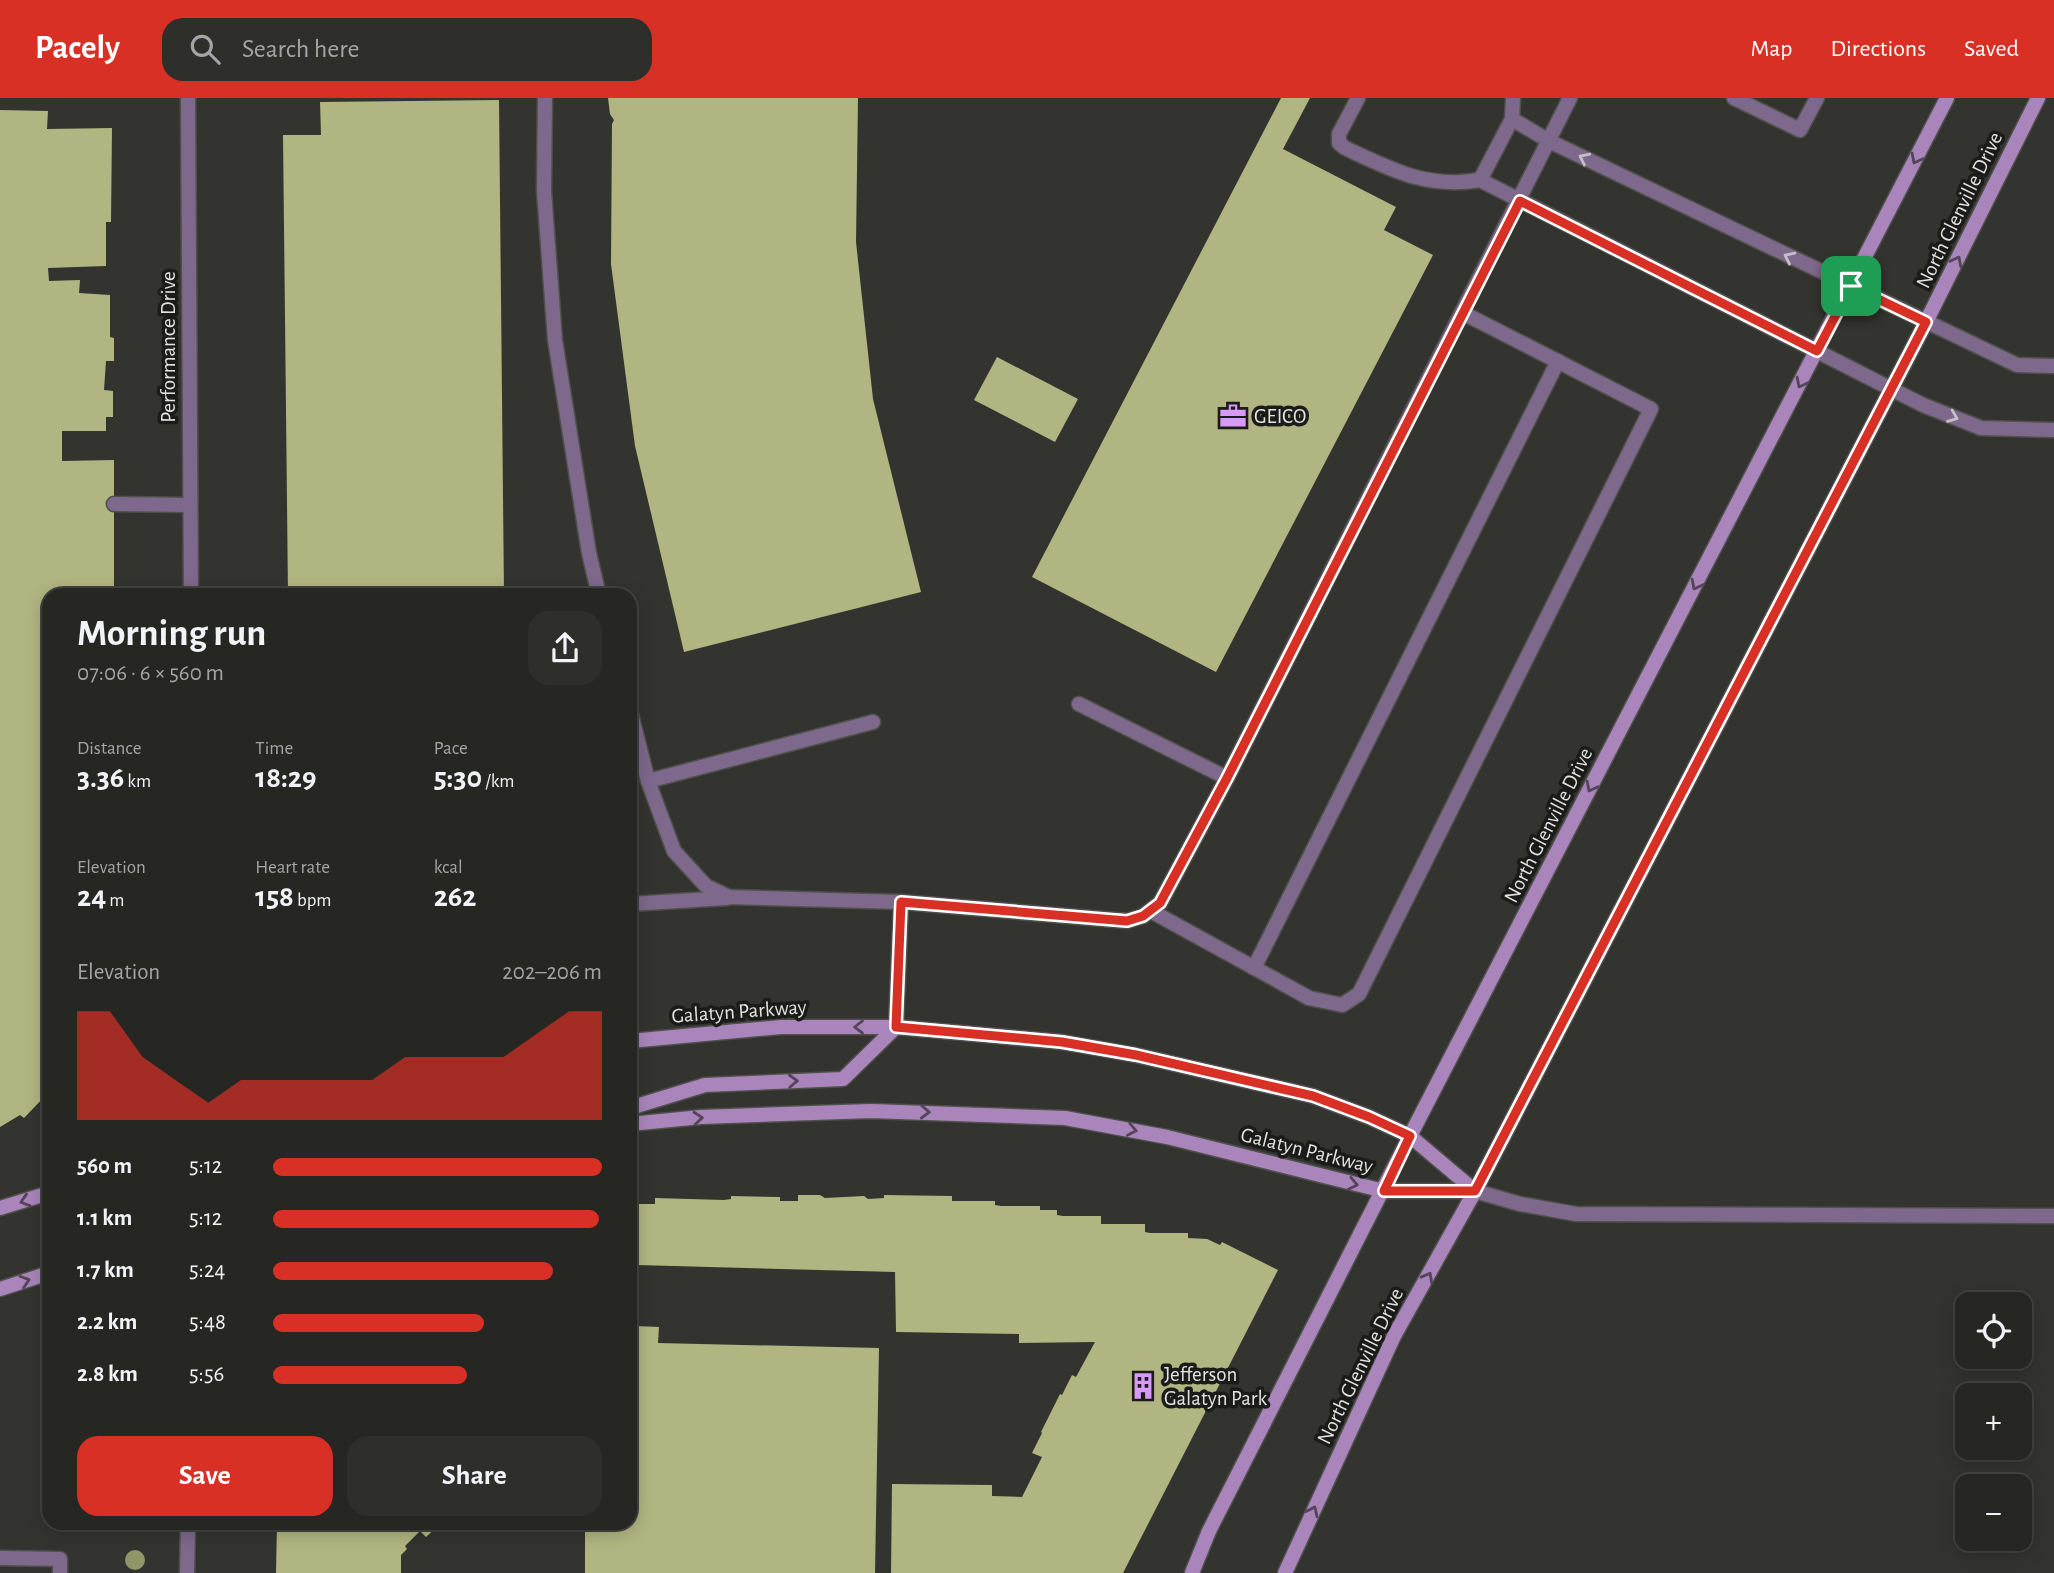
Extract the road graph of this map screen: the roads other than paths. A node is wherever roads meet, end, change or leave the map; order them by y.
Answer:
1 (188, 98) edge
2 (545, 98) edge
3 (1358, 98) edge
4 (1513, 98) edge
5 (1570, 98) edge
6 (1734, 98) edge
7 (1817, 98) edge
8 (1947, 98) edge
9 (2038, 98) edge
10 (1512, 119) junction
11 (1549, 141) junction
12 (1480, 180) junction
13 (1520, 201) junction
14 (1851, 286) junction
15 (1463, 313) junction
16 (1926, 322) junction
17 (1817, 351) junction
18 (1558, 361) junction
19 (2054, 366) edge
20 (1891, 388) junction
21 (2054, 430) edge
22 (114, 503) dead end
23 (190, 505) junction
24 (191, 588) edge
25 (597, 588) edge
26 (1079, 705) dead end
27 (873, 722) dead end
28 (637, 738) edge
29 (1227, 778) junction
30 (648, 781) junction
31 (729, 898) junction
32 (901, 902) junction
33 (637, 904) edge
34 (1151, 911) junction
35 (1254, 968) junction
36 (896, 1027) junction
37 (637, 1040) edge
38 (637, 1106) edge
39 (637, 1123) edge
40 (1410, 1136) junction
41 (1384, 1191) junction
42 (1475, 1191) junction
43 (42, 1195) edge
44 (0, 1208) edge
45 (2054, 1216) edge
46 (42, 1275) edge
47 (0, 1289) edge
48 (188, 1530) edge
49 (1, 1558) edge
50 (60, 1573) edge
51 (187, 1573) edge
52 (1192, 1573) edge
53 (1285, 1573) edge

1 - 23 street, Performance Drive
2 - 25 street
3 - 12 street
4 - 10 street
5 - 11 street
6 - 7 street
8 -> 14 street, North Glenville Drive
16 -> 9 street, North Glenville Drive
10 - 11 street
10 - 12 street
11 - 13 street
14 -> 11 street
12 - 13 street
13 - 15 street
13 - 17 street
14 - 16 street
14 - 17 street, North Glenville Drive
15 - 18 street
15 - 29 street
16 - 19 street
16 - 20 street, North Glenville Drive
17 - 20 street
17 -> 40 street, North Glenville Drive
18 - 35 street
18 - 35 street
20 -> 21 street
20 - 42 street, North Glenville Drive
22 - 23 street
23 - 24 street, Performance Drive
26 - 29 street
27 - 30 street
28 - 30 street
29 - 34 street
30 - 31 street
31 - 32 street
31 - 33 street
32 - 34 street
32 - 36 street
34 - 35 street
36 -> 37 street, Galatyn Parkway
38 -> 36 street
36 - 40 street, Galatyn Parkway
39 -> 41 street, Galatyn Parkway
40 - 41 street, North Glenville Drive
40 - 42 street, Galatyn Parkway
41 - 42 street, Galatyn Parkway
41 - 52 street, North Glenville Drive
42 - 45 street
53 -> 42 street, North Glenville Drive
43 -> 44 street
47 -> 46 street
48 - 51 street
49 - 50 street

